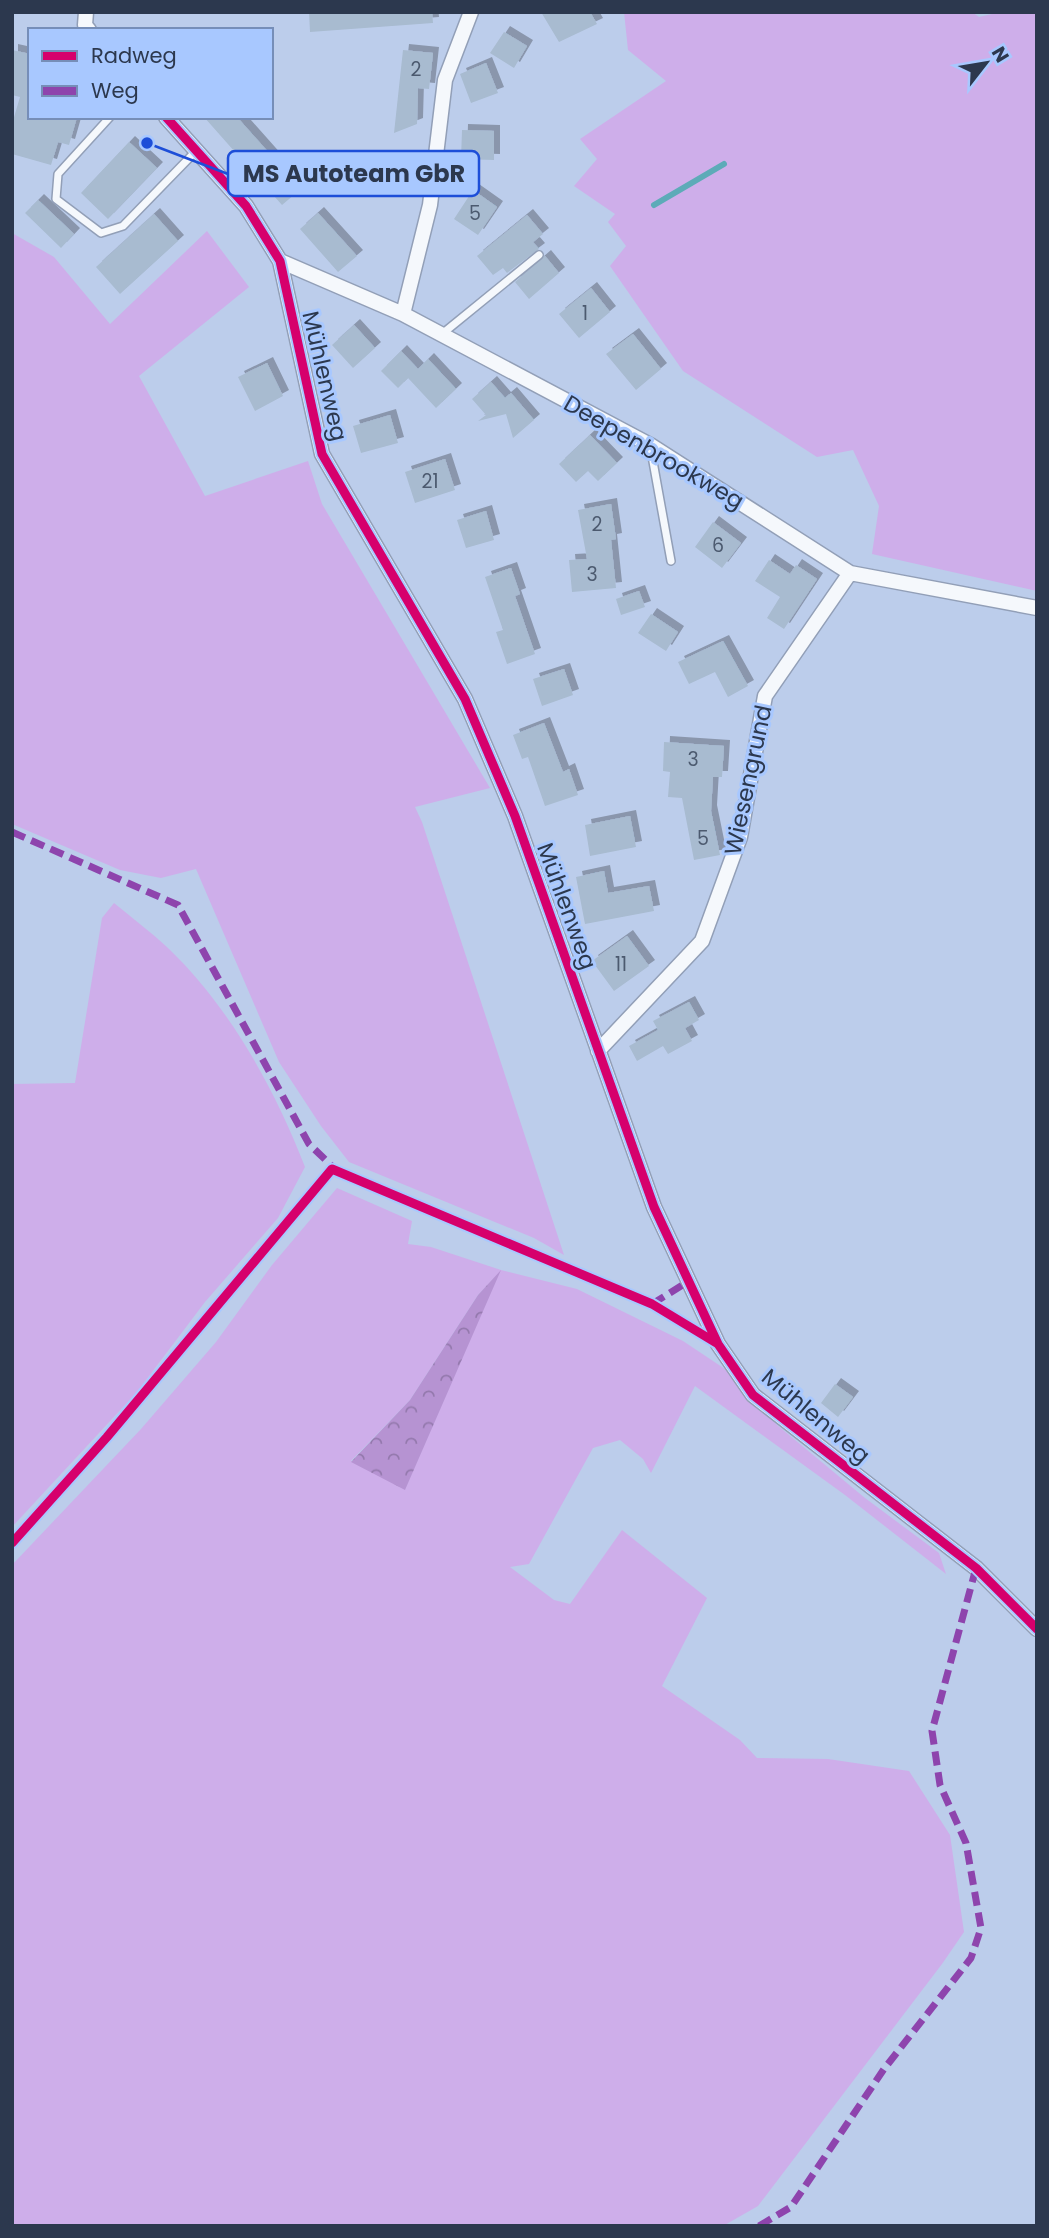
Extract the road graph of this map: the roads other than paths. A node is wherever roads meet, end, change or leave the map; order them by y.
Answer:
1 (471, 12) edge
2 (108, 119) edge
3 (168, 119) edge
4 (196, 151) junction
5 (539, 255) dead end
6 (280, 261) junction
7 (403, 314) junction
8 (442, 335) junction
9 (650, 445) junction
10 (671, 561) dead end
11 (850, 573) junction
12 (1037, 608) edge
13 (598, 1051) junction
14 (1037, 1629) edge

1 - 7 street
2 - 4 lane
3 - 4 street, Mühlenweg
4 - 6 street, Mühlenweg
5 - 8 lane
6 - 7 street, Deepenbrookweg
6 - 13 street, Mühlenweg
7 - 8 street, Deepenbrookweg
8 - 9 street, Deepenbrookweg
9 - 10 lane
9 - 11 street, Deepenbrookweg
11 - 12 street, Deepenbrookweg
11 - 13 street, Wiesengrund
13 - 14 street, Mühlenweg

